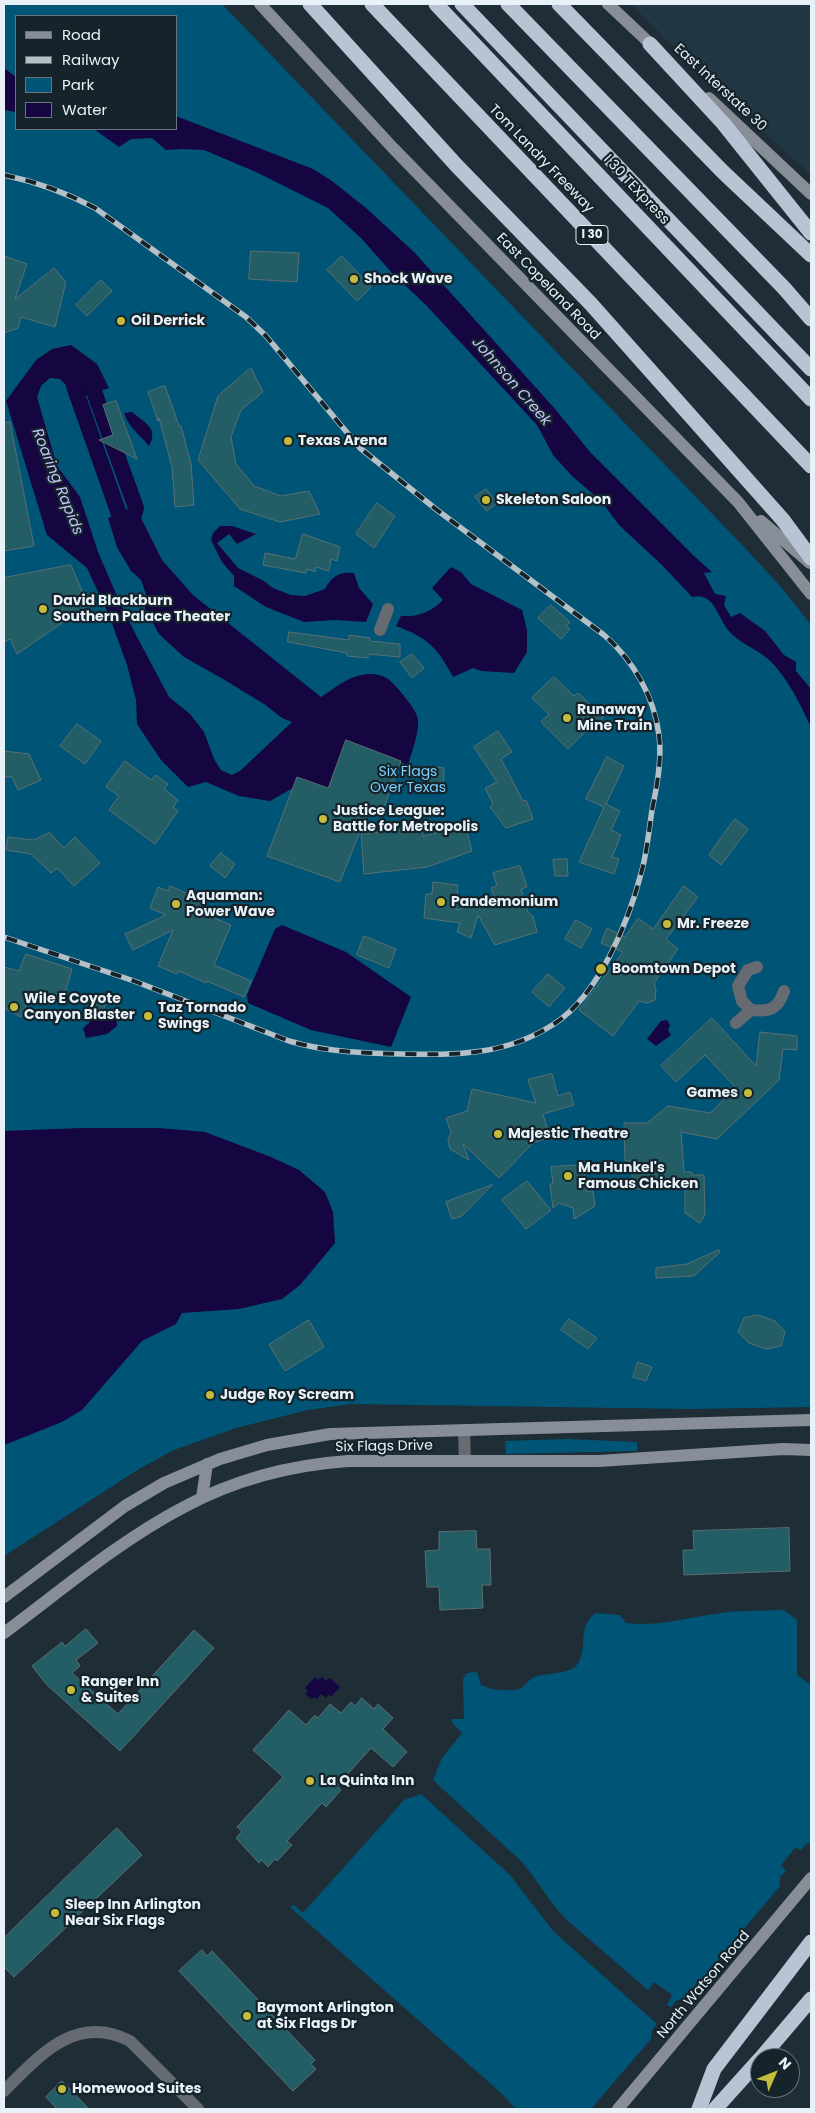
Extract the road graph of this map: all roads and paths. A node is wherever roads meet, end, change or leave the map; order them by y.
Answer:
1 (260, 4) edge
2 (310, 4) edge
3 (372, 4) edge
4 (436, 4) edge
5 (462, 4) edge
6 (508, 4) edge
7 (559, 4) edge
8 (608, 4) edge
9 (650, 44) junction
10 (811, 194) edge
11 (811, 233) edge
12 (811, 255) edge
13 (811, 319) edge
14 (811, 369) edge
15 (811, 400) edge
16 (811, 466) edge
17 (738, 502) junction
18 (811, 558) edge
19 (811, 564) edge
20 (811, 594) edge
21 (388, 609) dead end
22 (380, 630) dead end
23 (757, 968) dead end
24 (784, 991) dead end
25 (751, 1010) junction
26 (736, 1023) dead end
27 (811, 1420) edge
28 (464, 1431) junction
29 (811, 1450) edge
30 (464, 1461) junction
31 (207, 1464) junction
32 (202, 1498) junction
33 (4, 1597) edge
34 (4, 1633) edge
35 (811, 1878) edge
36 (811, 1942) edge
37 (811, 1999) edge
38 (769, 2048) edge
39 (750, 2069) edge
40 (4, 2090) edge
41 (198, 2109) edge
42 (618, 2109) edge
43 (699, 2109) edge
44 (715, 2109) edge

1 - 17 street, East Copeland Road
2 - 18 highway
3 - 16 highway, Tom Landry Freeway / I 30
4 - 15 highway, I 30 TEXpress
5 - 14 highway, I 30 TEXpress
6 - 13 highway
7 - 12 highway
8 - 9 street, East Interstate 30
9 - 10 street, East Interstate 30
9 - 11 highway
17 - 19 street
17 - 20 street, East Copeland Road
21 - 22 street
23 - 25 street
24 - 25 street
25 - 26 street
27 - 28 street, Six Flags Drive
28 - 30 street
28 - 31 street, Six Flags Drive
29 - 30 street, Six Flags Drive
30 - 32 street, Six Flags Drive
31 - 32 street
31 - 33 street, Six Flags Drive
32 - 34 street, Six Flags Drive
35 - 42 street, North Watson Road
36 - 43 highway
37 - 38 highway
39 - 44 highway
40 - 41 street

